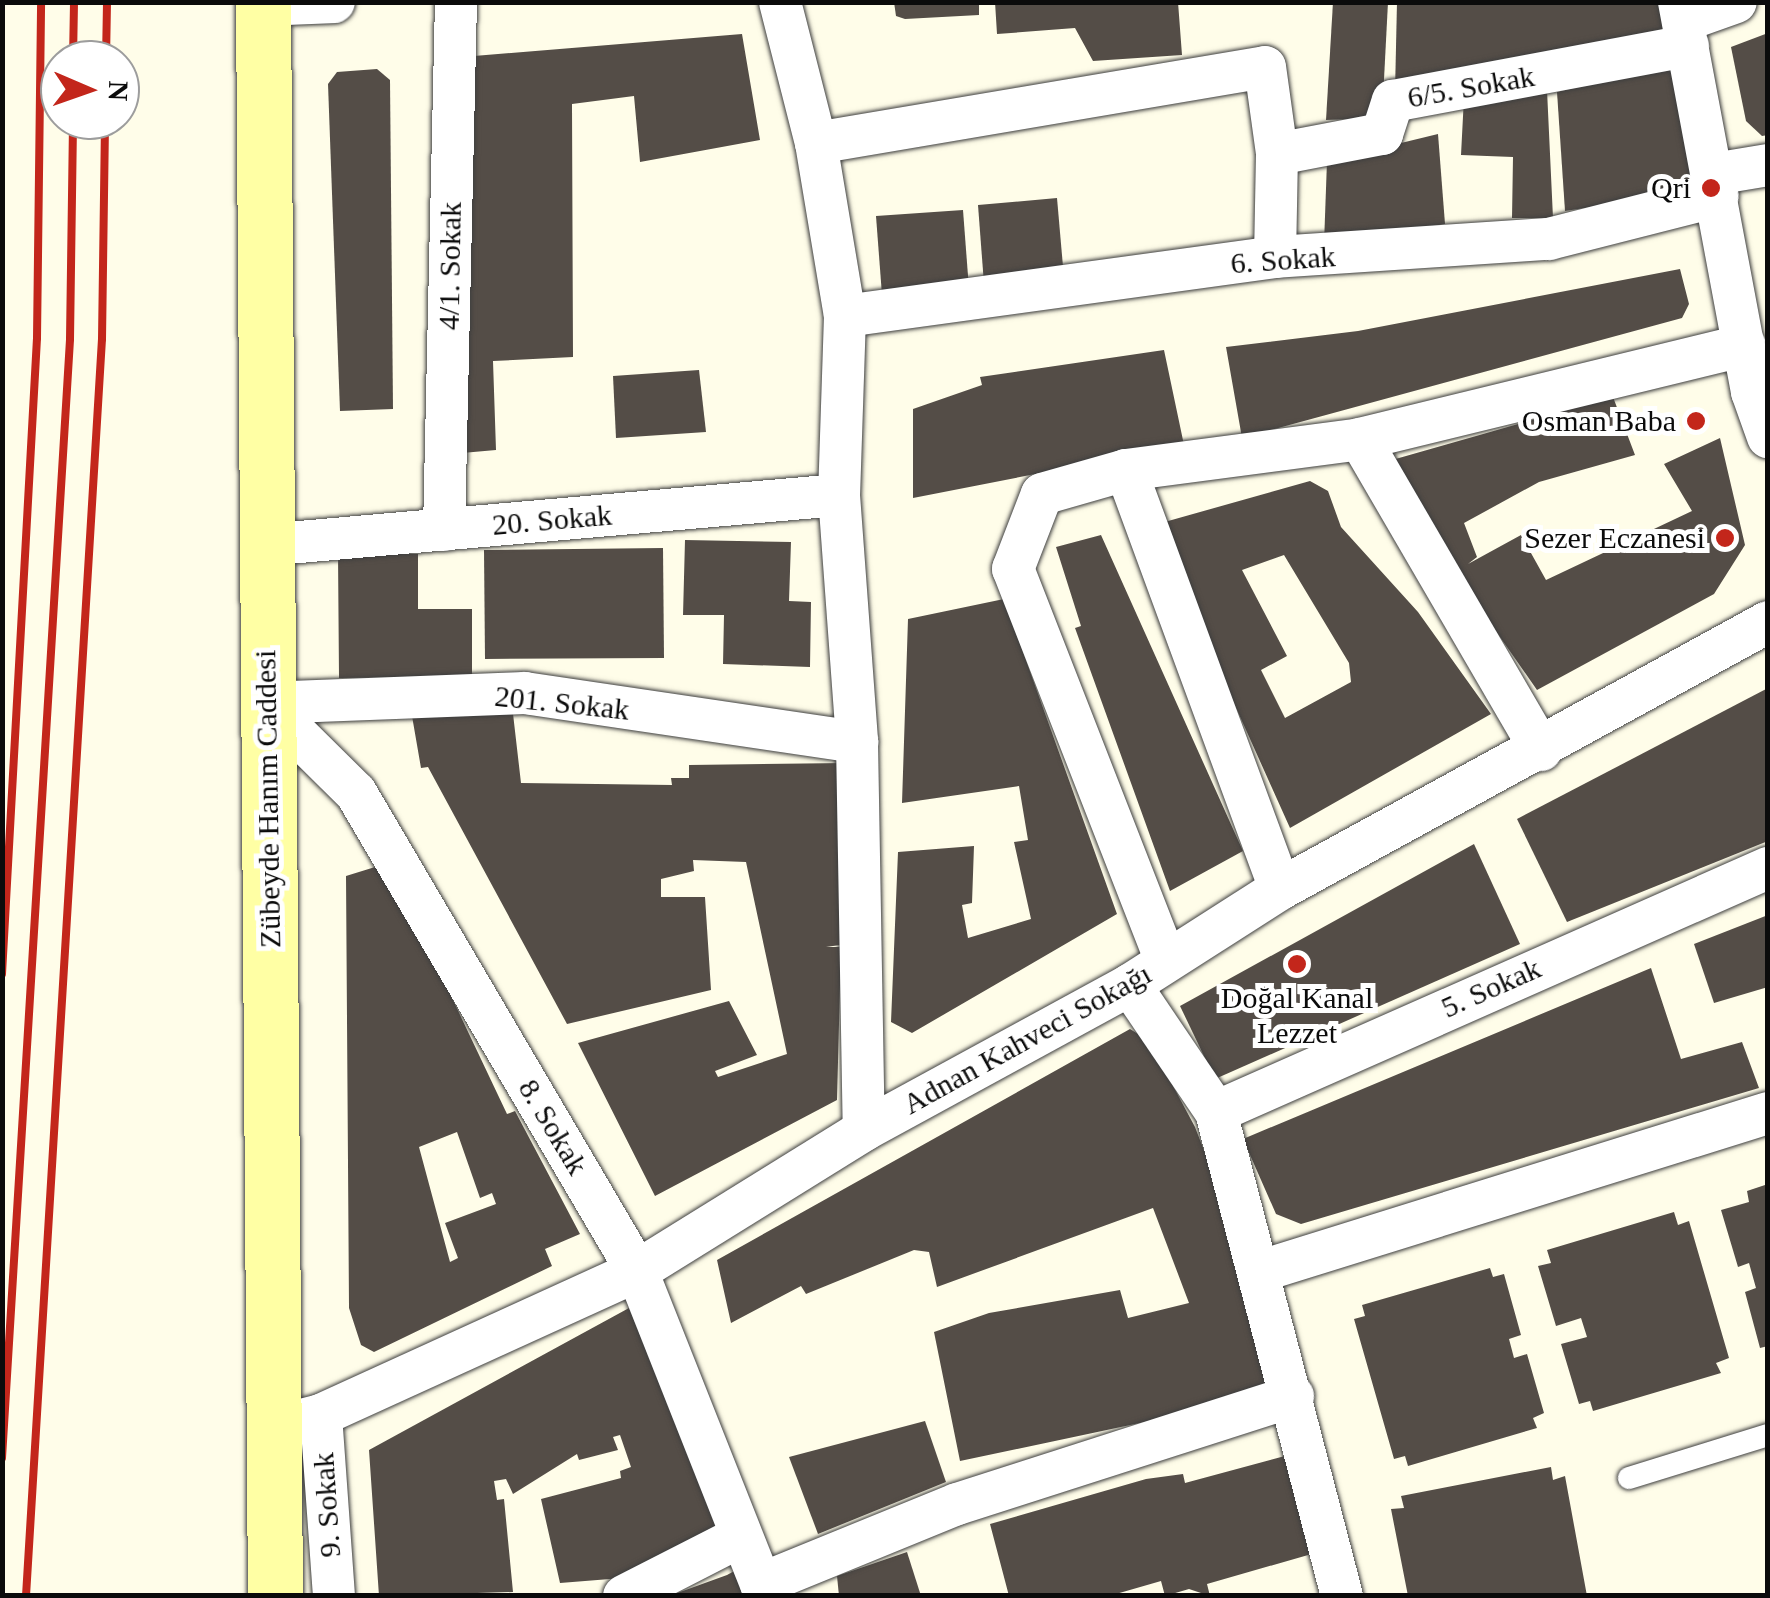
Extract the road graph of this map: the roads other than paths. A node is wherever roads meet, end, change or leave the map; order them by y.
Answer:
1 (334, 2) edge
2 (456, 2) edge
3 (780, 2) edge
4 (1736, 2) edge
5 (262, 4) edge
6 (1683, 23) edge
7 (816, 144) junction
8 (1277, 154) junction
9 (1768, 165) edge
10 (1716, 185) junction
11 (1275, 257) junction
12 (845, 316) junction
13 (1745, 345) junction
14 (1768, 437) edge
15 (1360, 439) junction
16 (1126, 470) junction
17 (839, 495) junction
18 (444, 530) junction
19 (265, 545) junction
20 (1768, 622) edge
21 (266, 703) junction
22 (857, 742) junction
23 (1541, 750) junction
24 (1768, 868) edge
25 (1280, 889) junction
26 (1166, 962) junction
27 (1130, 985) junction
28 (1216, 1112) junction
29 (1768, 1113) edge
30 (864, 1130) junction
31 (1261, 1270) junction
32 (638, 1271) junction
33 (1293, 1396) junction
34 (297, 1421) junction
35 (1768, 1435) edge
36 (1629, 1478) dead end
37 (741, 1536) junction
38 (763, 1590) edge
39 (275, 1596) edge
40 (334, 1596) edge
41 (624, 1596) edge
42 (1342, 1596) edge

1 - 5 street
2 - 18 street, 4/1. Sokak
3 - 7 street
4 - 6 street
5 - 19 main road, Zübeyde Hanım Caddesi
6 - 8 street, 6/5. Sokak
6 - 10 street
7 - 8 street
7 - 12 street
8 - 11 street
9 - 10 street, 6. Sokak
10 - 11 street, 6. Sokak
10 - 13 street
11 - 12 street, 6. Sokak
12 - 17 street
13 - 14 street
13 - 15 street
15 - 16 street
15 - 23 street
16 - 25 street
16 - 26 street
17 - 18 street, 20. Sokak
17 - 22 street
18 - 19 street, 20. Sokak
19 - 21 main road, Zübeyde Hanım Caddesi
20 - 23 street, Adnan Kahveci Sokağı
21 - 22 street, 201. Sokak
21 - 32 street, 8. Sokak
21 - 34 main road, Zübeyde Hanım Caddesi
22 - 30 street
23 - 25 street, Adnan Kahveci Sokağı
24 - 28 street, 5. Sokak
25 - 26 street, Adnan Kahveci Sokağı
26 - 27 street, Adnan Kahveci Sokağı
27 - 28 street
27 - 30 street, Adnan Kahveci Sokağı
28 - 31 street
29 - 31 street
30 - 32 street, Adnan Kahveci Sokağı
31 - 33 street
32 - 34 street, Adnan Kahveci Sokağı
32 - 37 street, 8. Sokak
33 - 38 street
33 - 42 street
34 - 39 main road, Zübeyde Hanım Caddesi
34 - 40 street, 9. Sokak
35 - 36 lane
37 - 38 street, 8. Sokak
37 - 41 street

